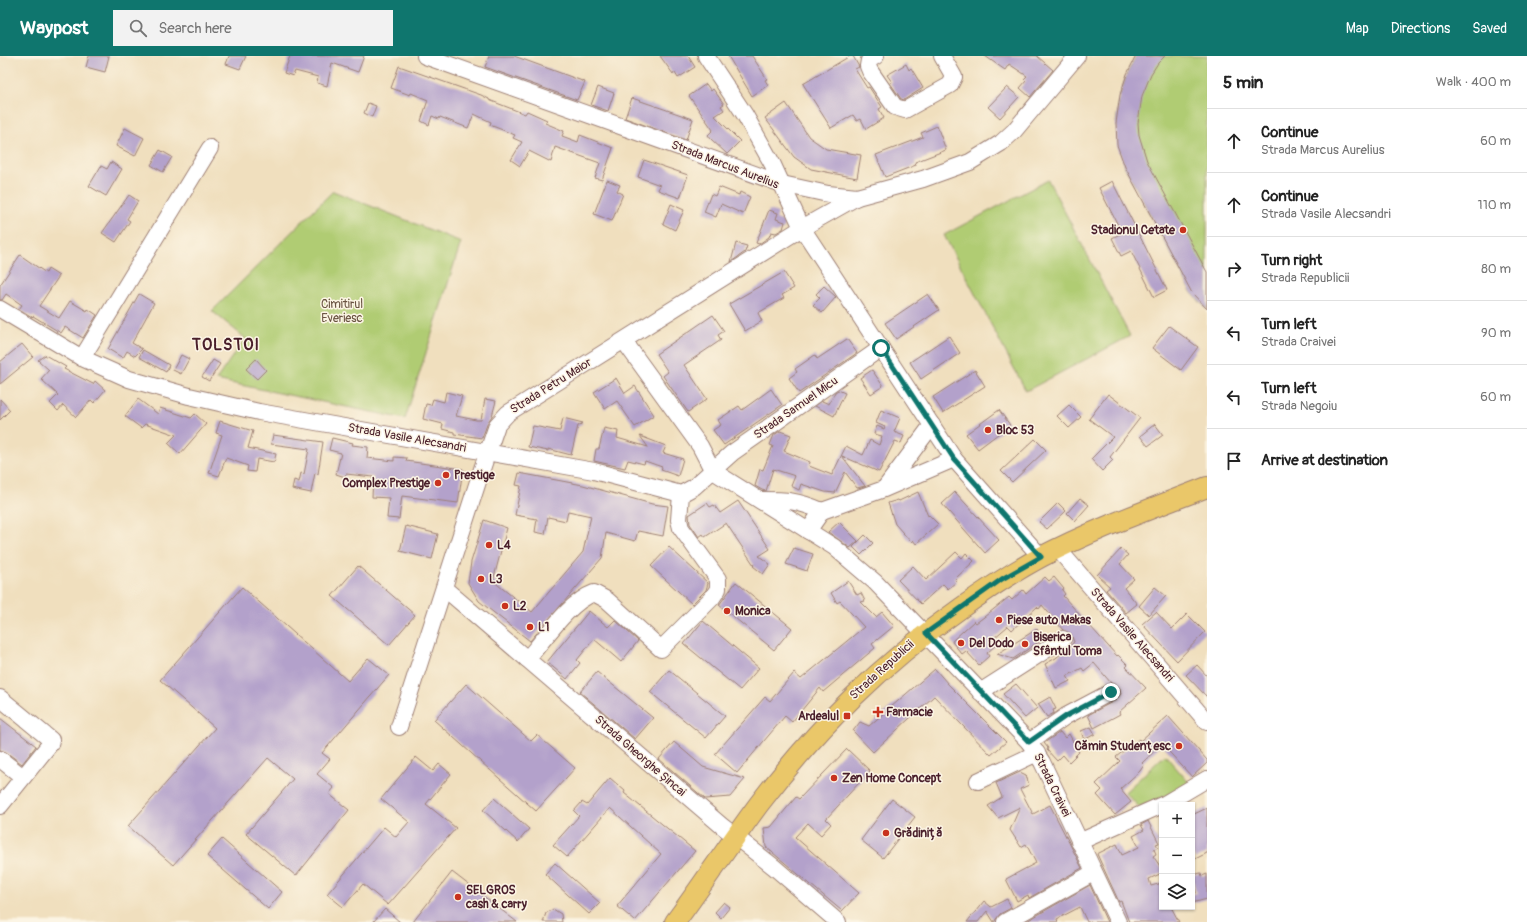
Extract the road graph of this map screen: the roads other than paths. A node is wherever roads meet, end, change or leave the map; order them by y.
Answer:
1 (425, 56) edge
2 (706, 56) edge
3 (876, 56) edge
4 (942, 56) edge
5 (1078, 56) edge
6 (210, 148) dead end
7 (782, 184) junction
8 (858, 197) junction
9 (802, 228) junction
10 (0, 309) edge
11 (624, 341) junction
12 (881, 348) junction
13 (82, 358) junction
14 (932, 425) junction
15 (488, 452) junction
16 (954, 459) junction
17 (713, 471) junction
18 (1207, 487) edge
19 (884, 489) junction
20 (681, 494) junction
21 (759, 500) junction
22 (822, 511) junction
23 (808, 531) junction
24 (1049, 553) junction
25 (444, 588) junction
26 (926, 633) junction
27 (1063, 639) dead end
28 (527, 659) junction
29 (980, 692) junction
30 (1111, 692) dead end
31 (0, 698) edge
32 (1207, 722) edge
33 (399, 726) dead end
34 (1033, 748) junction
35 (0, 758) edge
36 (23, 777) junction
37 (1207, 779) edge
38 (978, 781) dead end
39 (1167, 802) edge
40 (0, 806) edge
41 (1159, 806) edge
42 (736, 837) junction
43 (1079, 842) junction
44 (1094, 873) junction
45 (675, 922) edge
46 (838, 922) edge
47 (1005, 922) edge
48 (1118, 922) edge

1 - 7 street, Strada Marcus Aurelius
2 - 7 street
3 - 4 street
5 - 8 street
6 - 13 street
7 - 8 street
7 - 9 street, Strada Marcus Aurelius
8 - 9 street, Strada Petru Maior
9 - 11 street, Strada Petru Maior
9 - 12 street, Strada Marcus Aurelius
10 - 13 street, Strada Vasile Alecsandri
11 - 15 street, Strada Petru Maior
11 - 17 street
12 - 14 street, Strada Marcus Aurelius
12 - 17 street, Strada Samuel Micu
13 - 15 street, Strada Vasile Alecsandri
14 - 16 street, Strada Vasile Alecsandri
14 - 19 street
15 - 20 street, Strada Vasile Alecsandri
15 - 25 street, Strada Petru Maior
16 - 19 street
16 - 24 street, Strada Vasile Alecsandri
17 - 20 street
17 - 21 street
18 - 24 main road, Strada Republicii
19 - 22 street
20 - 28 street
21 - 22 street
21 - 23 street
22 - 23 street
23 - 26 street
24 - 26 main road, Strada Republicii
24 - 32 street, Strada Vasile Alecsandri
25 - 28 street, Strada Gheorghe Șincai
25 - 33 street, Strada Petru Maior
26 - 29 street, Strada Craivei
26 - 42 main road, Strada Republicii
27 - 29 street
28 - 42 street, Strada Gheorghe Șincai
29 - 34 street, Strada Craivei
30 - 34 street
31 - 36 street
34 - 38 street
34 - 43 street, Strada Craivei
35 - 36 street
36 - 40 street
37 - 39 street
41 - 43 street
42 - 45 main road, Strada Republicii
42 - 46 street, Strada Gheorghe Șincai
43 - 44 street, Strada Craivei
44 - 47 street
44 - 48 street, Strada Craivei

